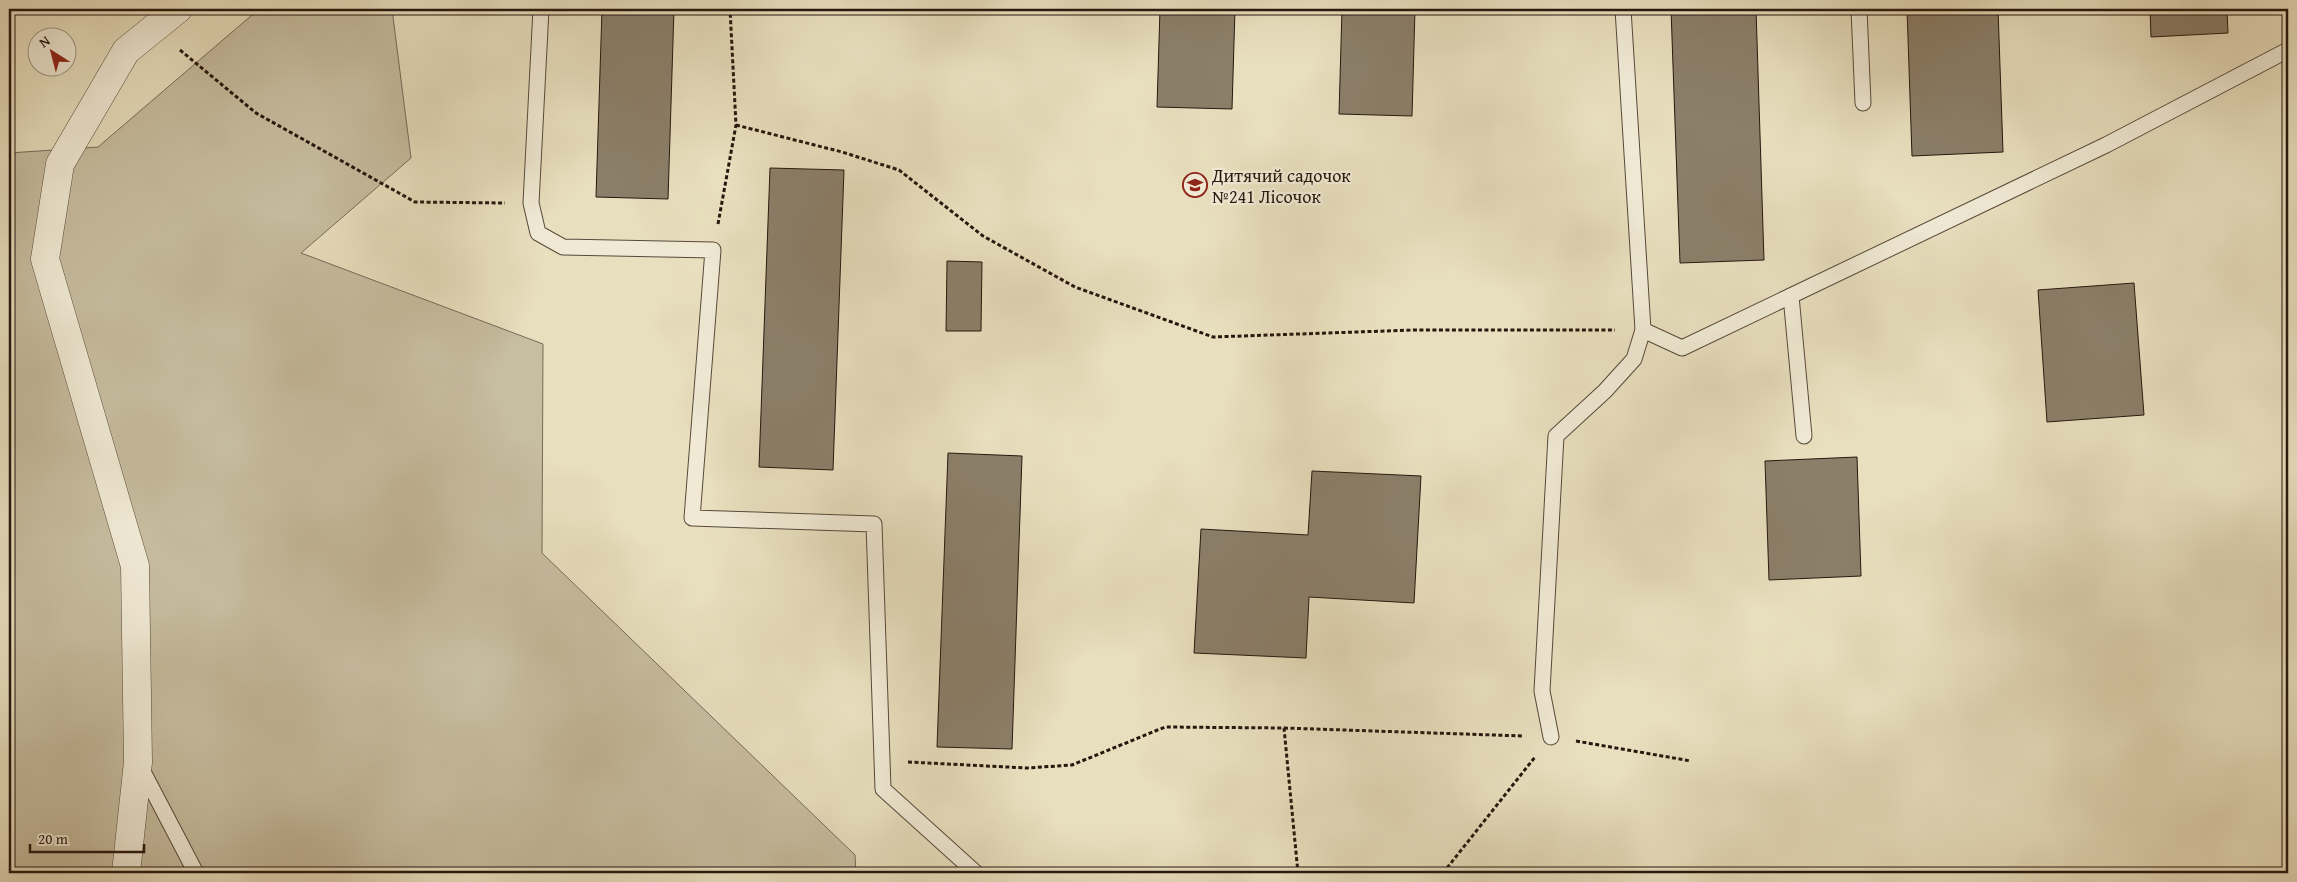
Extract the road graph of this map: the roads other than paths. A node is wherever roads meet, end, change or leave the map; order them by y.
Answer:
1 (541, 9) edge
2 (1623, 9) edge
3 (1859, 9) edge
4 (163, 15) edge
5 (2288, 50) edge
6 (1862, 103) dead end
7 (1791, 296) junction
8 (1643, 330) junction
9 (1804, 436) dead end
10 (1551, 737) road end
11 (138, 762) junction
12 (126, 873) edge
13 (196, 873) edge
14 (976, 873) edge

1 - 14 lane
2 - 8 lane
3 - 6 lane
4 - 11 street
5 - 7 lane
7 - 8 lane
7 - 9 lane
8 - 10 lane
11 - 12 street
11 - 13 lane

